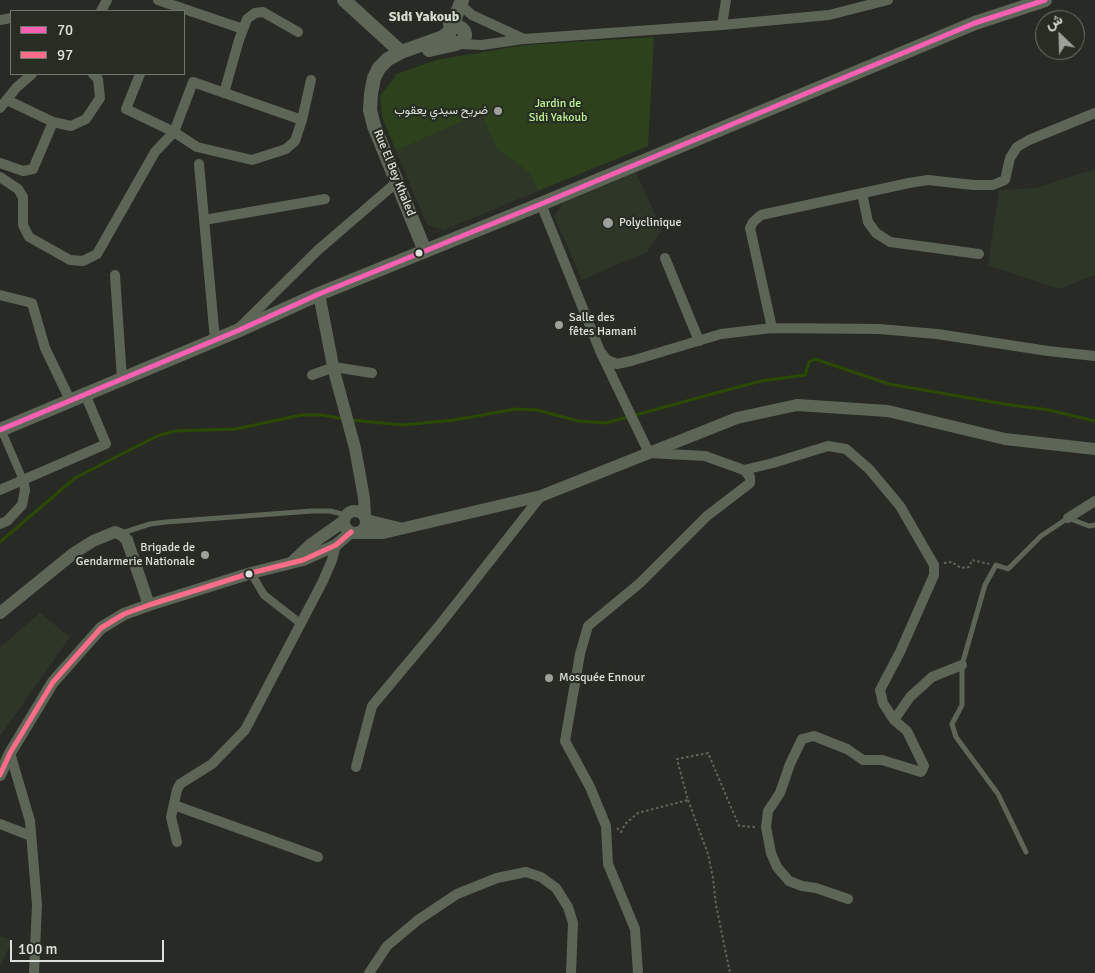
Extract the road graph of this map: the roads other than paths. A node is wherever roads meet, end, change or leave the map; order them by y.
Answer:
1 (158, 0) edge
2 (344, 0) edge
3 (726, 0) edge
4 (888, 0) edge
5 (1045, 0) edge
6 (461, 7) edge
7 (168, 8) edge
8 (185, 13) edge
9 (722, 25) junction
10 (243, 29) junction
11 (298, 32) dead end
12 (457, 38) junction
13 (524, 39) junction
14 (431, 42) junction
15 (401, 52) junction
16 (31, 75) edge
17 (94, 75) edge
18 (140, 75) edge
19 (311, 80) dead end
20 (224, 93) junction
21 (370, 94) junction
22 (7, 100) junction
23 (0, 108) edge
24 (1095, 113) edge
25 (302, 120) junction
26 (53, 122) junction
27 (174, 132) junction
28 (0, 163) edge
29 (199, 164) dead end
30 (0, 177) edge
31 (397, 182) junction
32 (862, 193) junction
33 (325, 199) dead end
34 (541, 204) junction
35 (204, 220) junction
36 (417, 230) junction
37 (442, 244) junction
38 (425, 251) junction
39 (979, 254) dead end
40 (665, 258) dead end
41 (406, 259) junction
42 (115, 274) dead end
43 (319, 294) junction
44 (0, 295) edge
45 (772, 328) junction
46 (237, 331) junction
47 (215, 340) junction
48 (699, 341) junction
49 (600, 351) junction
50 (1095, 356) edge
51 (334, 369) junction
52 (372, 373) dead end
53 (312, 375) dead end
54 (122, 379) junction
55 (85, 394) junction
56 (70, 400) junction
57 (1, 429) edge
58 (1095, 448) edge
59 (648, 453) junction
60 (744, 470) junction
61 (23, 480) junction
62 (362, 489) junction
63 (0, 490) edge
64 (541, 496) junction
65 (1095, 501) edge
66 (366, 518) junction
67 (1068, 518) junction
68 (350, 523) junction
69 (0, 524) edge
70 (1095, 525) edge
71 (399, 528) junction
72 (119, 534) junction
73 (336, 545) junction
74 (292, 562) junction
75 (251, 573) junction
76 (149, 605) junction
77 (0, 613) edge
78 (300, 623) junction
79 (962, 666) junction
80 (894, 720) junction
81 (10, 753) junction
82 (356, 767) dead end
83 (0, 775) edge
84 (174, 805) junction
85 (0, 824) edge
86 (31, 836) junction
87 (177, 842) dead end
88 (1026, 852) dead end
89 (318, 857) dead end
90 (848, 899) dead end
91 (34, 973) edge
92 (369, 973) edge
93 (571, 973) edge
94 (638, 973) edge

1 - 7 street
2 - 15 main road
3 - 9 street
4 - 9 street
5 - 34 main road
6 - 12 main road
6 - 13 street
6 - 14 main road
8 - 10 street
9 - 13 street
10 - 11 street
10 - 20 street
12 - 13 street
12 - 14 main road, Rue El Bey Khaled
12 - 21 main road
14 - 15 main road, Rue El Bey Khaled
15 - 21 main road, Rue El Bey Khaled
16 - 22 street
17 - 26 street
18 - 27 street
19 - 25 street
20 - 25 street
20 - 27 street
21 - 31 main road, Rue El Bey Khaled
22 - 23 street
22 - 26 street
24 - 32 street
25 - 27 street
26 - 28 street
27 - 30 street
29 - 35 street
31 - 36 main road, Rue El Bey Khaled
31 - 46 street
32 - 39 street
32 - 45 street
33 - 35 street
34 - 37 main road
34 - 49 street
35 - 47 street
36 - 37 main road
36 - 38 main road, Rue El Bey Khaled
36 - 41 main road
37 - 38 main road
38 - 41 main road
40 - 48 street
41 - 43 main road
42 - 54 street
43 - 46 main road
43 - 51 street
44 - 56 street
45 - 48 street
45 - 50 street
46 - 47 main road
47 - 54 main road
48 - 49 street
49 - 59 street
51 - 52 street
51 - 53 street
51 - 62 street
54 - 55 main road
55 - 56 main road
55 - 61 street
56 - 57 main road
57 - 61 street
58 - 59 street
59 - 60 street
59 - 64 street
60 - 80 street
60 - 94 street
61 - 63 street
61 - 69 street
62 - 66 street
62 - 68 street
64 - 71 street
64 - 82 street
65 - 67 street
66 - 68 street
66 - 71 street
67 - 70 lane
67 - 79 lane
68 - 71 street
68 - 72 lane
68 - 73 street
68 - 74 street
72 - 76 street
72 - 77 street
73 - 74 street
73 - 78 street
74 - 75 street
75 - 76 street
75 - 78 street
76 - 81 street
78 - 84 street
79 - 80 street
79 - 88 lane
80 - 90 street
81 - 83 street
81 - 86 street
84 - 87 street
84 - 89 street
85 - 86 street
86 - 91 street
92 - 93 street

